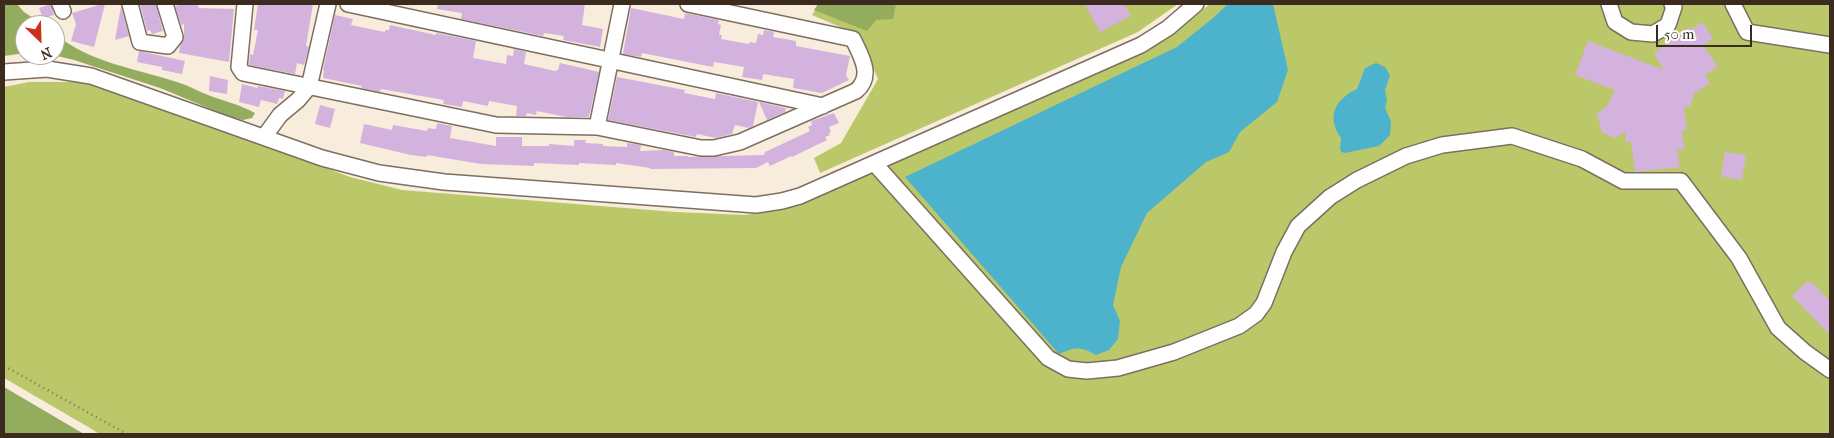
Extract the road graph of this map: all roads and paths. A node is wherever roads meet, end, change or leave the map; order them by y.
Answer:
1 (130, 4) edge
2 (165, 4) edge
3 (245, 4) edge
4 (328, 4) edge
5 (348, 4) edge
6 (622, 4) edge
7 (688, 4) edge
8 (1196, 4) edge
9 (1609, 4) edge
10 (1672, 4) edge
11 (1733, 4) edge
12 (710, 6) edge
13 (1830, 45) edge
14 (612, 59) junction
15 (4, 72) edge
16 (309, 87) junction
17 (823, 106) junction
18 (597, 127) junction
19 (264, 137) junction
20 (875, 164) junction
21 (4, 366) edge
22 (1830, 370) edge
23 (127, 434) edge

1 - 2 street
3 - 16 street
4 - 16 street
5 - 14 street
6 - 14 street
7 - 12 street
8 - 20 street
9 - 10 street
11 - 13 street
12 - 17 street
14 - 17 street
14 - 18 street
15 - 19 street
16 - 18 street
16 - 19 street
17 - 18 street
19 - 20 street
20 - 22 street
21 - 23 path

